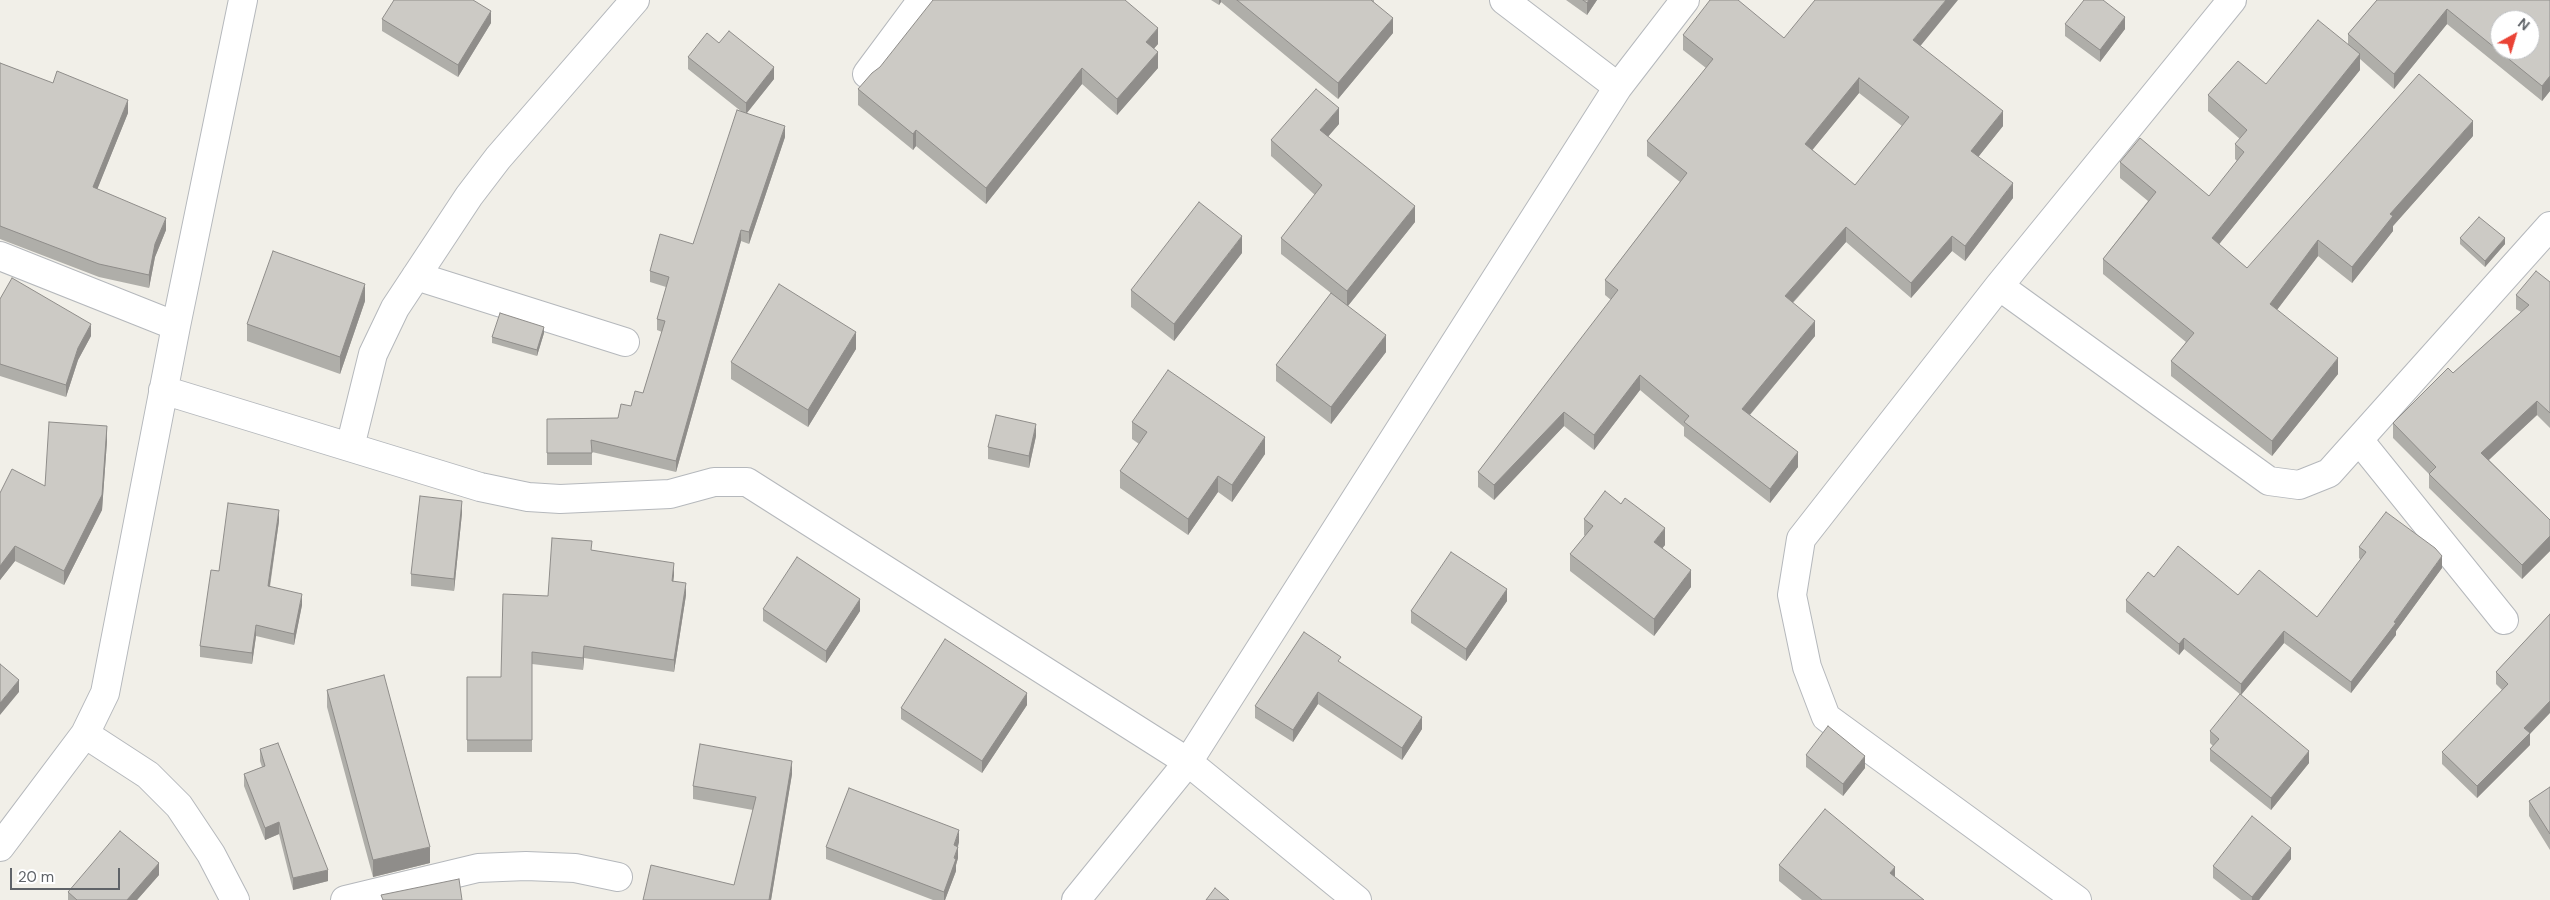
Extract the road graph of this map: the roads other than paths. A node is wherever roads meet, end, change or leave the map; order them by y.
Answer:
1 (243, 0) edge
2 (635, 0) edge
3 (922, 0) edge
4 (1504, 0) edge
5 (1685, 0) edge
6 (2232, 0) edge
7 (867, 74) dead end
8 (1618, 87) junction
9 (2550, 226) edge
10 (0, 256) edge
11 (416, 276) junction
12 (1999, 286) junction
13 (176, 326) junction
14 (625, 342) dead end
15 (163, 390) junction
16 (2359, 440) junction
17 (350, 447) junction
18 (2504, 620) dead end
19 (86, 734) junction
20 (1188, 762) junction
21 (0, 847) edge
22 (618, 877) dead end
23 (235, 900) edge
24 (345, 900) edge
25 (1076, 900) edge
26 (1357, 900) edge
27 (2077, 900) edge

1 - 13 street
2 - 11 street
3 - 7 street
4 - 8 street
5 - 8 street
6 - 12 street
8 - 20 street
9 - 16 street
10 - 13 street
11 - 14 street
11 - 17 street
12 - 16 street
12 - 27 street
13 - 15 street
15 - 17 street
15 - 19 street
16 - 18 street
17 - 20 street
19 - 21 street
19 - 23 street
20 - 25 street
20 - 26 street
22 - 24 street

